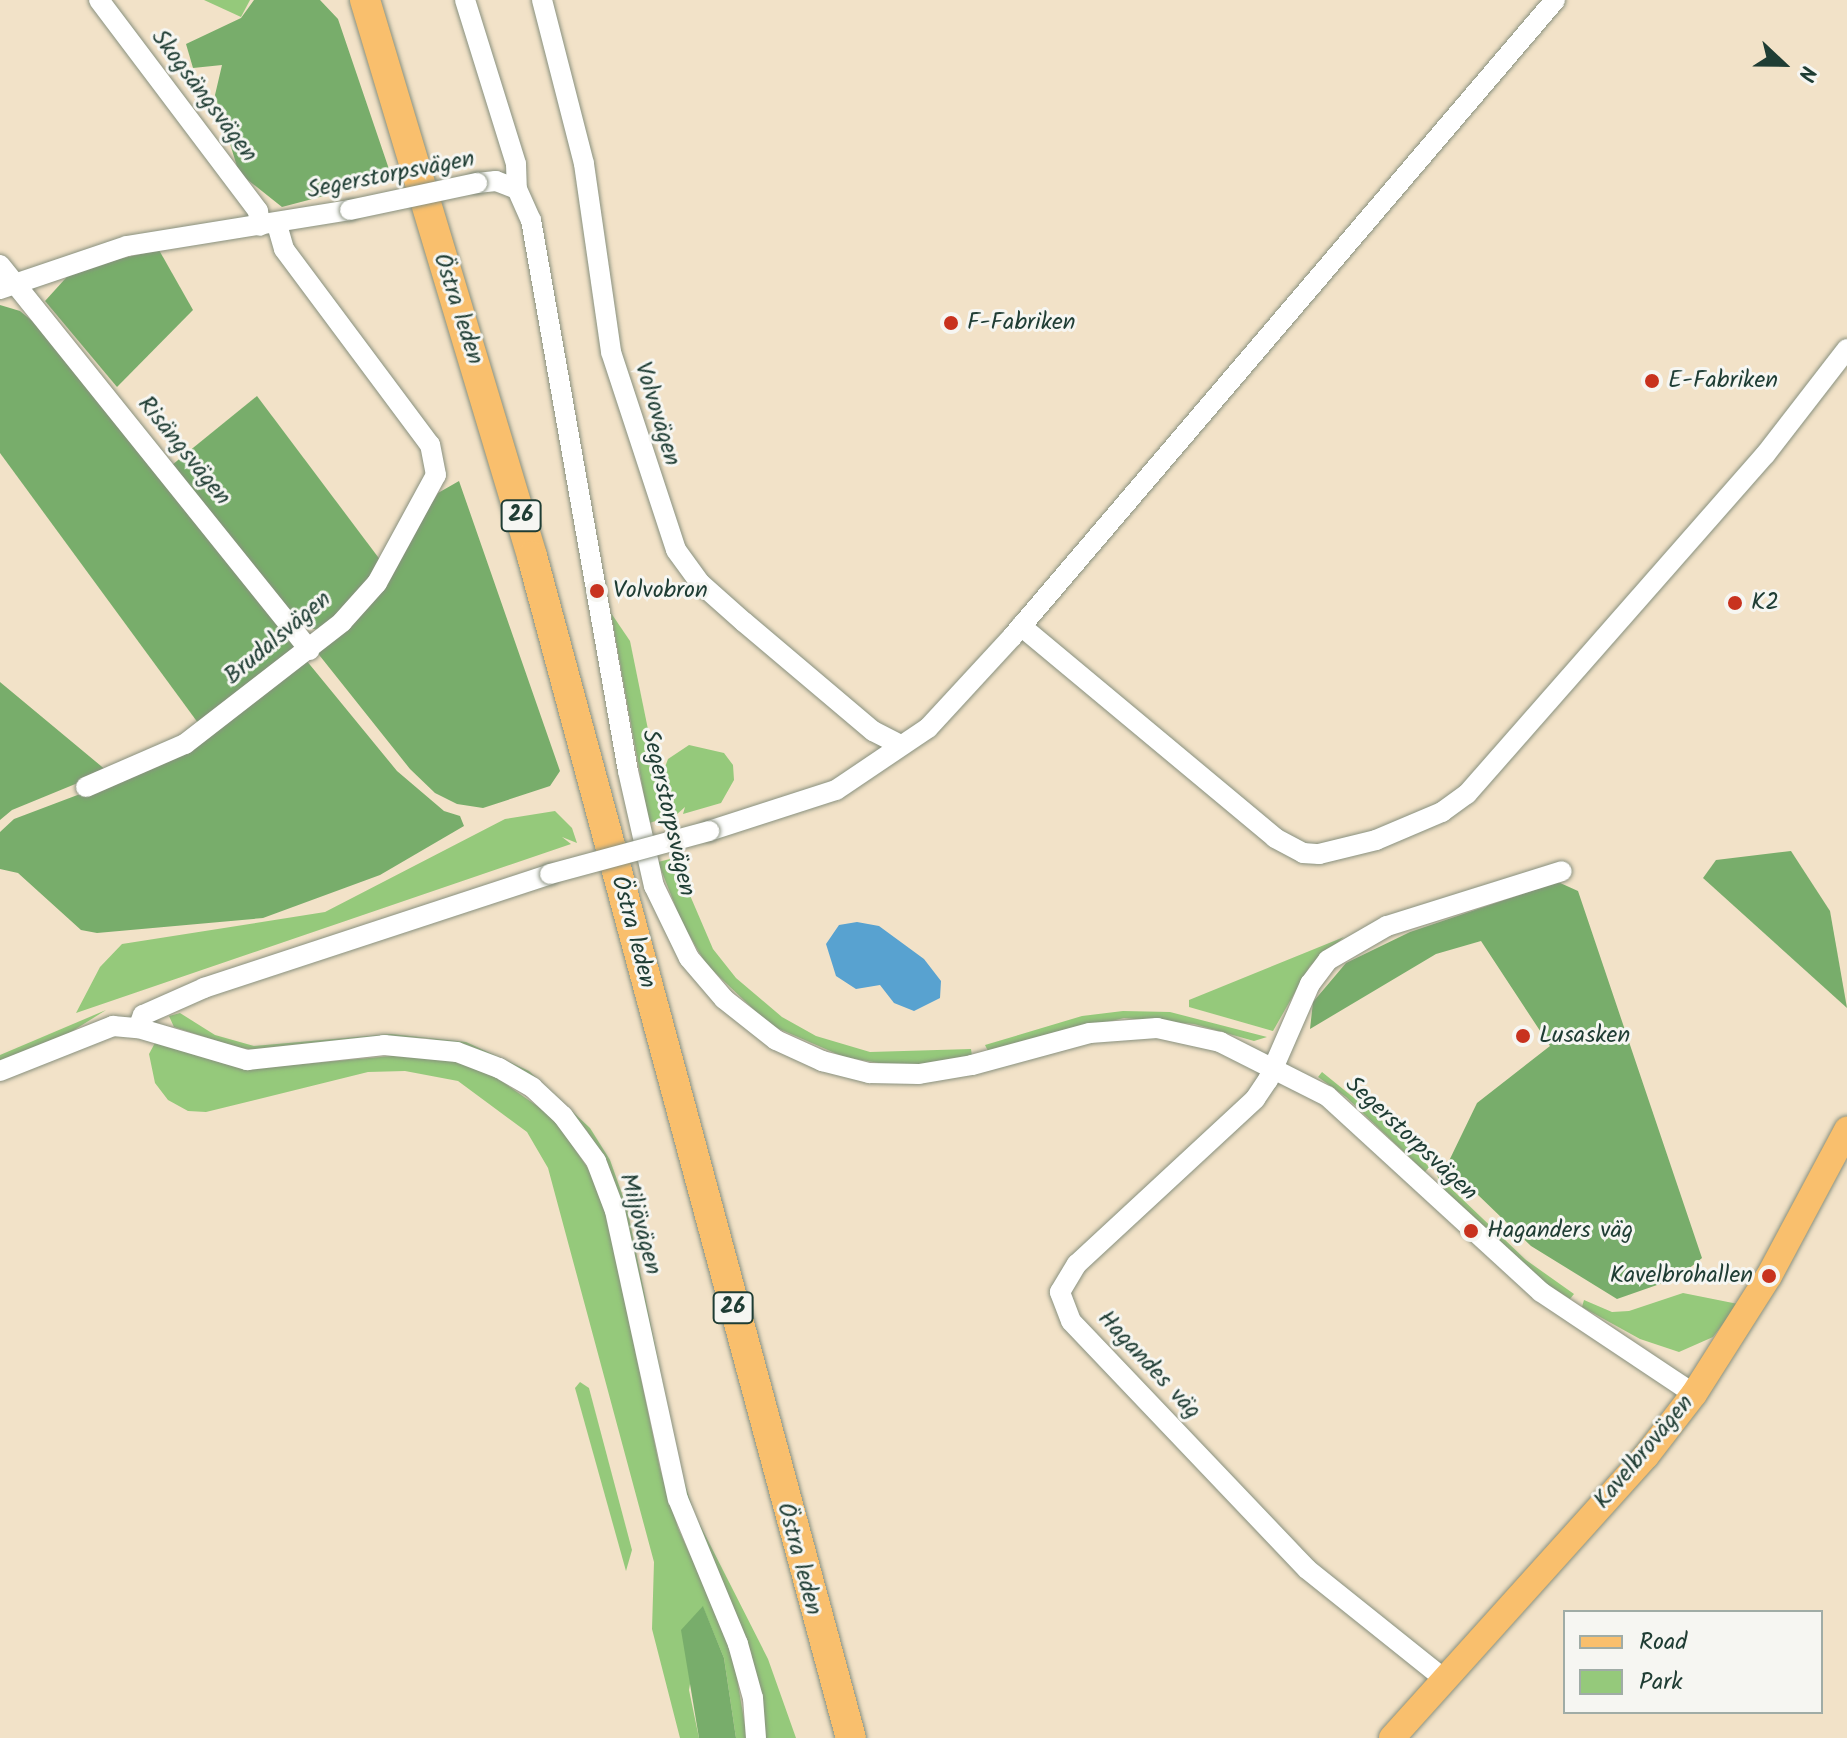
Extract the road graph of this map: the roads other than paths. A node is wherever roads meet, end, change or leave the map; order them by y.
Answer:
1 (99, 0) edge
2 (353, 0) edge
3 (365, 0) edge
4 (465, 0) edge
5 (542, 0) edge
6 (1555, 0) edge
7 (403, 130) junction
8 (517, 189) junction
9 (268, 225) junction
10 (0, 265) edge
11 (8, 287) edge
12 (1847, 349) edge
13 (1021, 626) junction
14 (310, 650) junction
15 (899, 744) junction
16 (86, 787) dead end
17 (1562, 871) dead end
18 (138, 1028) junction
19 (1274, 1066) junction
20 (0, 1071) edge
21 (1847, 1130) edge
22 (1839, 1164) edge
23 (1694, 1394) junction
24 (1443, 1678) junction
25 (756, 1738) edge
26 (851, 1738) edge
27 (1392, 1738) edge

1 - 9 street, Skogsängsvägen
2 - 7 highway, Östra leden / 26
3 - 7 highway, Östra leden / 26
4 - 8 street
5 - 15 street, Volvovägen
6 - 13 street
7 - 26 highway, Östra leden / 26
8 - 9 street, Segerstorpsvägen, bridge
8 - 19 street, Segerstorpsvägen
9 - 11 street, Segerstorpsvägen
9 - 14 street, Brudalsvägen
10 - 11 street, Risängsvägen
11 - 14 street, Risängsvägen
12 - 13 street
13 - 15 street
14 - 16 street, Brudalsvägen
15 - 18 street, bridge
17 - 19 street, Hagandes väg
18 - 20 street
18 - 25 street, Miljövägen
19 - 23 street, Segerstorpsvägen
19 - 24 street, Hagandes väg
21 - 22 main road, Kavelbrovägen
22 - 23 main road, Kavelbrovägen
23 - 24 main road, Kavelbrovägen
24 - 27 main road, Kavelbrovägen

